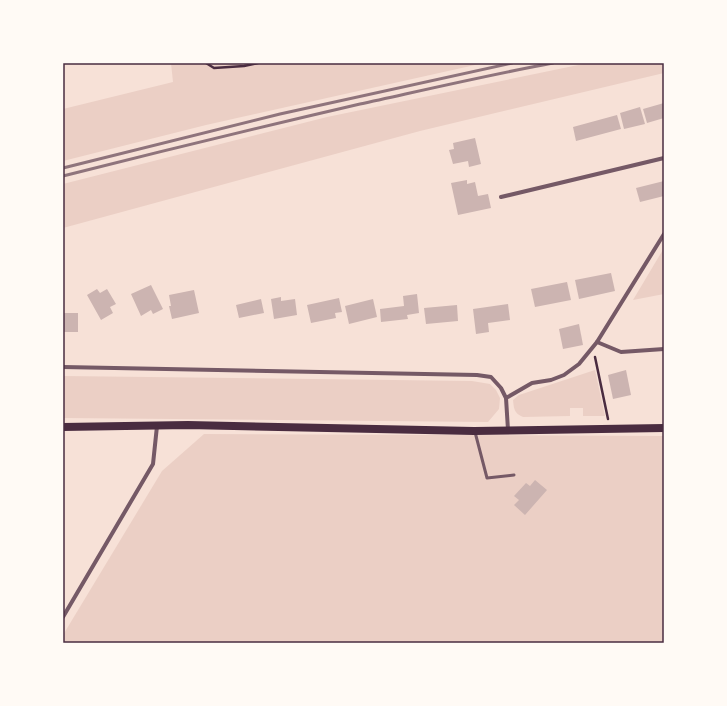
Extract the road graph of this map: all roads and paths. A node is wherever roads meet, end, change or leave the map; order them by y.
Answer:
1 (206, 63) edge
2 (258, 63) edge
3 (664, 158) edge
4 (501, 197) dead end
5 (664, 234) edge
6 (597, 342) junction
7 (664, 349) edge
8 (589, 352) junction
9 (63, 367) edge
10 (506, 398) junction
11 (608, 420) dead end
12 (63, 426) edge
13 (156, 426) junction
14 (664, 428) edge
15 (508, 430) junction
16 (474, 431) junction
17 (514, 476) dead end
18 (63, 616) edge

1 - 2 path
3 - 4 street
5 - 6 street
6 - 7 street
6 - 8 street
8 - 10 street
8 - 11 path
9 - 10 street
10 - 15 street
12 - 13 main road
13 - 16 main road
13 - 18 street
14 - 15 main road
15 - 16 main road
16 - 17 lane

